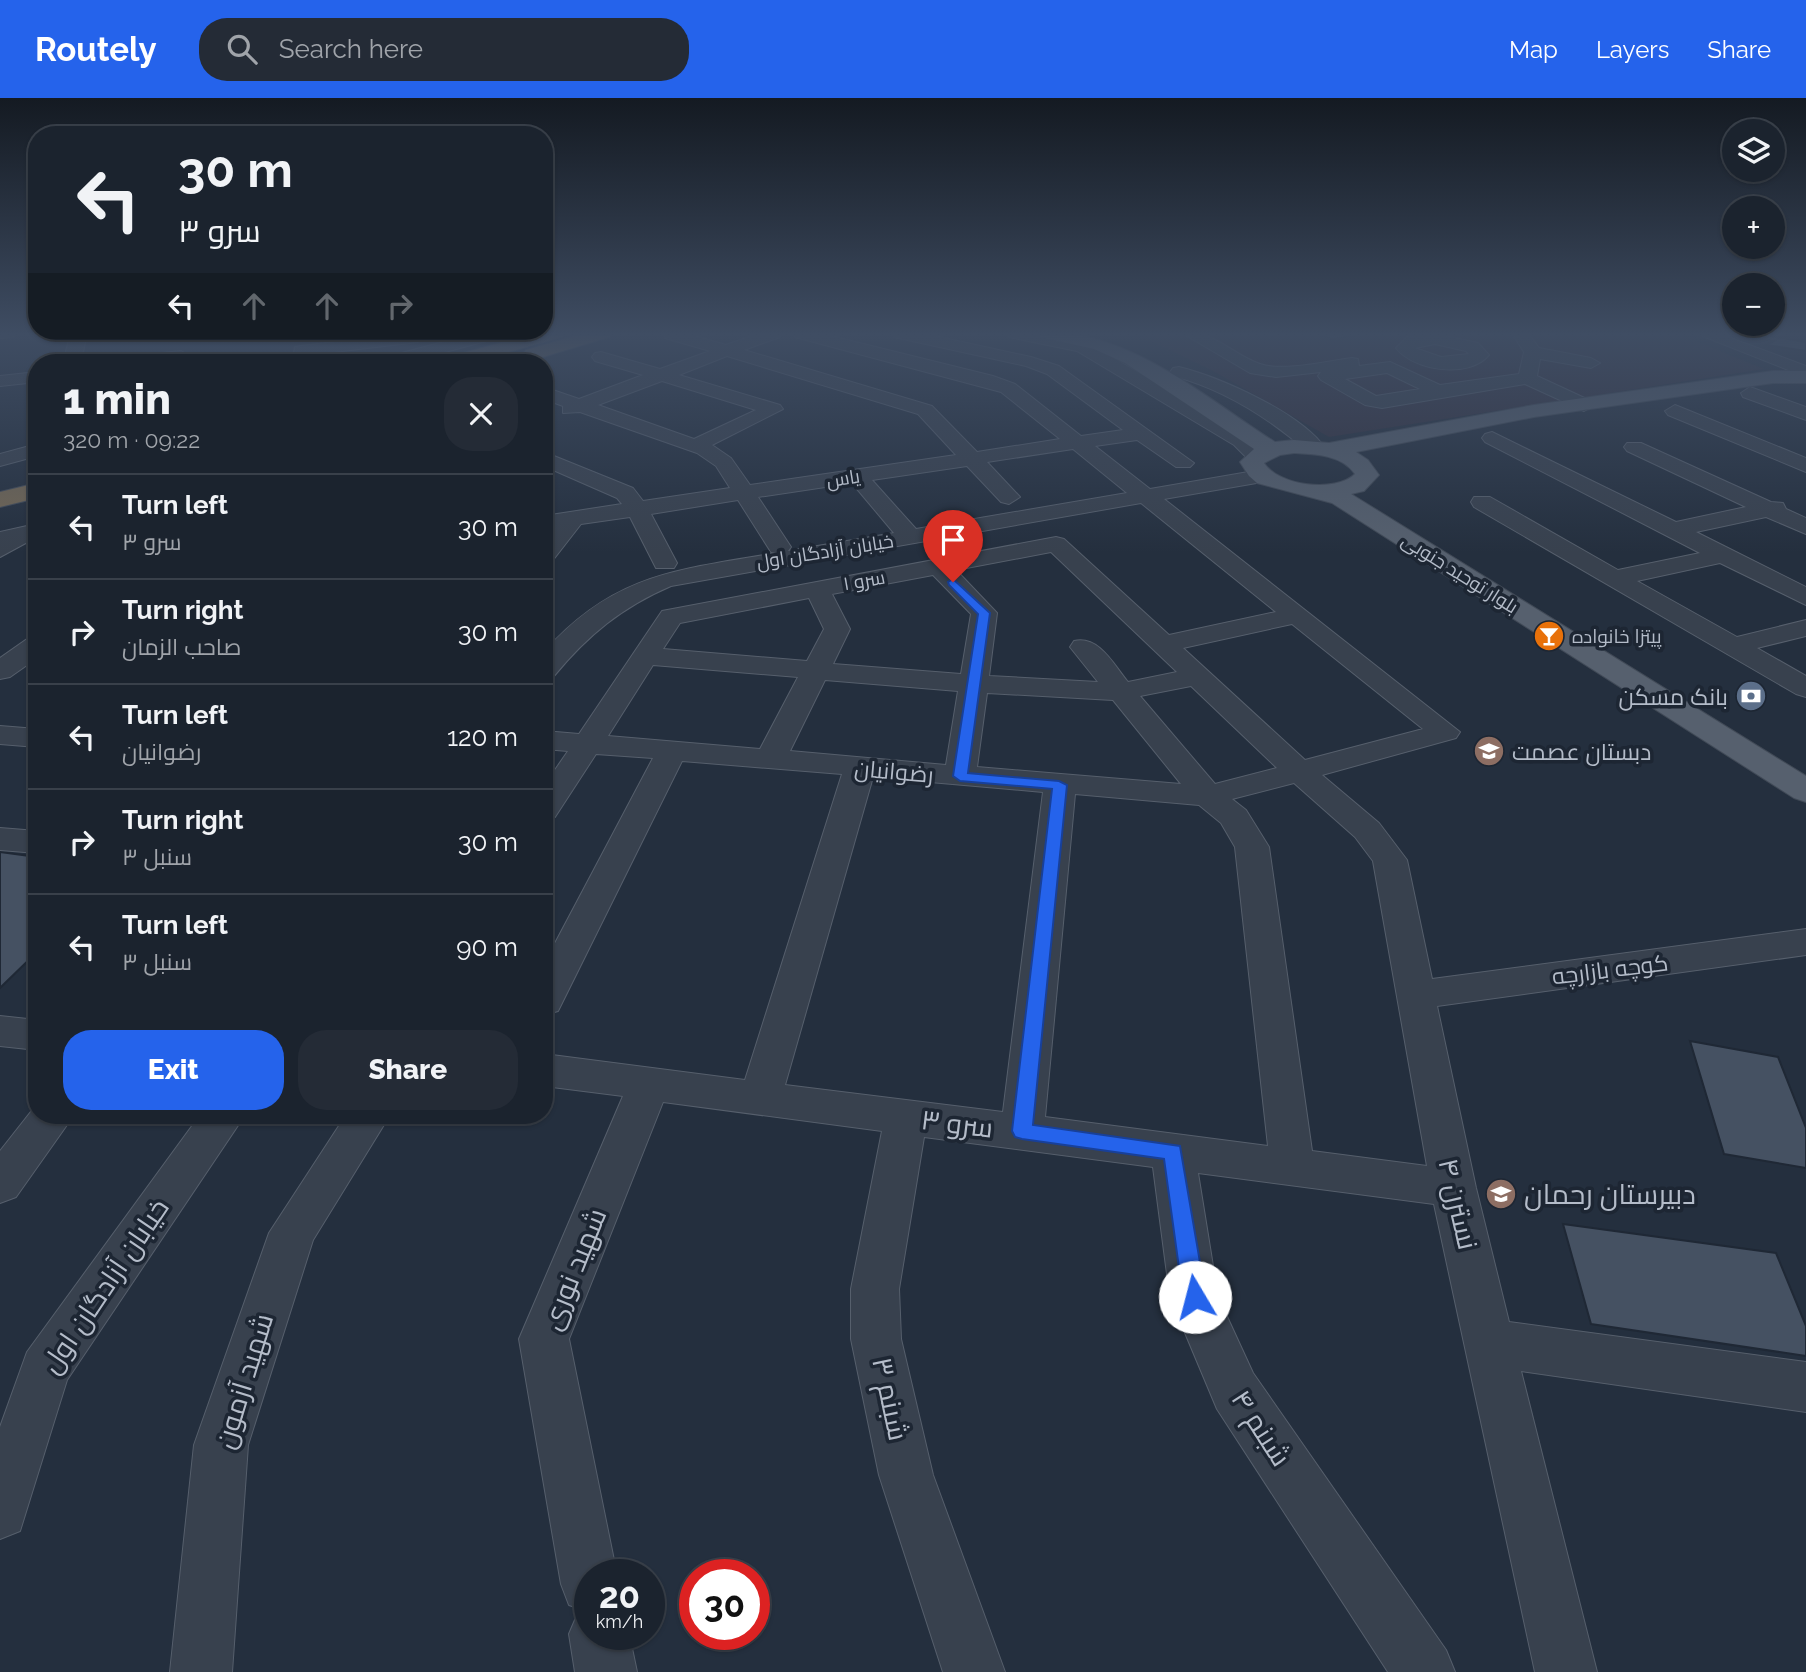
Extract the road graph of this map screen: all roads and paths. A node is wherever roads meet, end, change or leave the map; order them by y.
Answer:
1 (579, 406) edge
2 (581, 406) edge
3 (765, 406) edge
4 (913, 406) edge
5 (1032, 406) edge
6 (1104, 406) edge
7 (1183, 406) edge
8 (1193, 406) edge
9 (1236, 406) edge
10 (1526, 406) edge
11 (1572, 406) edge
12 (1673, 406) edge
13 (1786, 406) edge
14 (1534, 411) junction
15 (1675, 411) dead end
16 (1806, 414) edge
17 (556, 415) dead end
18 (1141, 433) junction
19 (1492, 438) junction
20 (1079, 443) junction
21 (695, 446) junction
22 (1634, 447) dead end
23 (1313, 448) junction
24 (28, 452) edge
25 (970, 459) junction
26 (0, 460) edge
27 (1262, 460) junction
28 (553, 462) edge
29 (1183, 463) dead end
30 (1806, 466) edge
31 (1356, 474) junction
32 (857, 476) junction
33 (28, 477) edge
34 (28, 491) edge
35 (1325, 491) junction
36 (2, 493) edge
37 (745, 493) junction
38 (1010, 497) dead end
39 (1148, 497) junction
40 (1482, 502) dead end
41 (1806, 502) edge
42 (638, 509) junction
43 (1768, 510) junction
44 (573, 519) junction
45 (553, 522) edge
46 (1806, 527) edge
47 (1673, 530) junction
48 (27, 533) junction
49 (910, 537) junction
50 (0, 539) edge
51 (553, 544) edge
52 (1056, 544) joint
53 (779, 547) dead end
54 (0, 550) edge
55 (1723, 555) junction
56 (665, 563) dead end
57 (938, 566) junction
58 (1615, 579) junction
59 (817, 589) junction
60 (1806, 597) edge
61 (1297, 615) junction
62 (1806, 628) edge
63 (1163, 644) junction
64 (1732, 646) junction
65 (1084, 647) dead end
66 (28, 651) edge
67 (646, 656) junction
68 (553, 659) edge
69 (816, 670) junction
70 (0, 671) edge
71 (1197, 676) junction
72 (974, 684) junction
73 (1806, 688) edge
74 (1121, 692) junction
75 (0, 735) edge
76 (28, 737) edge
77 (553, 741) edge
78 (588, 744) junction
79 (672, 751) junction
80 (770, 760) junction
81 (1806, 765) edge
82 (860, 768) junction
83 (1298, 770) junction
84 (960, 776) junction
85 (1059, 785) junction
86 (1806, 791) edge
87 (553, 796) edge
88 (1208, 796) junction
89 (0, 839) edge
90 (28, 841) edge
91 (1806, 942) edge
92 (553, 983) edge
93 (1414, 995) junction
94 (0, 1031) edge
95 (28, 1034) edge
96 (553, 1071) edge
97 (649, 1084) junction
98 (760, 1099) junction
99 (906, 1118) junction
100 (46, 1124) edge
101 (218, 1124) edge
102 (363, 1124) edge
103 (1022, 1131) junction
104 (1173, 1152) junction
105 (1292, 1167) junction
106 (0, 1184) edge
107 (1453, 1188) junction
108 (1490, 1343) junction
109 (1805, 1390) edge
110 (0, 1511) edge
111 (585, 1559) edge
112 (602, 1650) edge
113 (201, 1672) edge
114 (606, 1672) edge
115 (974, 1672) edge
116 (1424, 1672) edge
117 (1566, 1672) edge

1 - 17 street
2 - 21 street
3 - 21 street
4 - 25 street
5 - 20 street
6 - 18 street
7 - 27 street
8 - 27 main road
9 - 23 main road
10 - 14 street
11 - 14 main road
12 - 19 main road
13 - 16 street
14 - 23 main road
15 - 30 street
18 - 20 street, یاس
18 - 29 street
19 - 31 main road
19 - 47 street
20 - 25 street, یاس
20 - 39 street
21 - 37 street
22 - 43 street
23 - 27 main road
23 - 31 main road, بلوار توحید جنوبی
24 - 26 street
25 - 32 street, یاس
25 - 38 street
27 - 35 main road
27 - 39 street, خیابان آزادگان اول
28 - 42 street
31 - 35 main road
31 - 81 main road, بلوار توحید جنوبی
32 - 37 street, یاس
32 - 49 street
33 - 36 highway
34 - 36 highway
35 - 86 main road, بلوار توحید جنوبی
36 - 48 street
37 - 42 street, یاس
37 - 53 street
39 - 49 street, خیابان آزادگان اول
39 - 61 street
40 - 58 street
41 - 43 street
42 - 44 street, یاس
42 - 56 street
43 - 46 street
43 - 47 street
44 - 45 street, یاس
44 - 51 street
47 - 55 street
48 - 50 street
48 - 54 street
49 - 68 street, خیابان آزادگان اول
52 - 57 street, سرو ۱
52 - 63 street, نسترن ۴
55 - 58 street
55 - 60 street
57 - 59 street, سرو ۱
57 - 72 street
58 - 64 street
59 - 67 street, سرو ۱
59 - 69 street
61 - 63 street
61 - 83 street, رضوانیان
62 - 64 street
63 - 71 street, نسترن ۴
64 - 73 street
65 - 74 street
66 - 70 street
67 - 69 street
67 - 78 street
69 - 72 street
69 - 80 street
71 - 74 street
71 - 83 street, نسترن ۴
72 - 74 street
72 - 84 street
74 - 88 street
75 - 76 street
77 - 78 street, رضوانیان
78 - 79 street, رضوانیان
78 - 87 street
79 - 80 street, رضوانیان
79 - 92 street
80 - 82 street, رضوانیان
82 - 84 street, رضوانیان
82 - 98 street
83 - 88 street, رضوانیان
83 - 93 street, نسترن ۴
84 - 85 street, رضوانیان
85 - 88 street, رضوانیان
85 - 103 street
88 - 105 street
89 - 90 street
91 - 93 street, کوچه بازارچه
93 - 107 street, نسترن ۴
94 - 95 street
96 - 97 street, سرو ۳
97 - 98 street, سرو ۳
97 - 111 street, شهید نوری
98 - 99 street, سرو ۳
99 - 103 street, سرو ۳
99 - 115 street, شبنم ۳
100 - 106 street
101 - 110 street, خیابان آزادگان اول
102 - 113 street, شهید آزمون
103 - 104 street, سرو ۳
104 - 105 street, سرو ۳
104 - 116 street, شبنم ۴
105 - 107 street, سرو ۳
107 - 108 street, نسترن ۴
108 - 109 street
108 - 117 street, نسترن ۴
112 - 114 street

